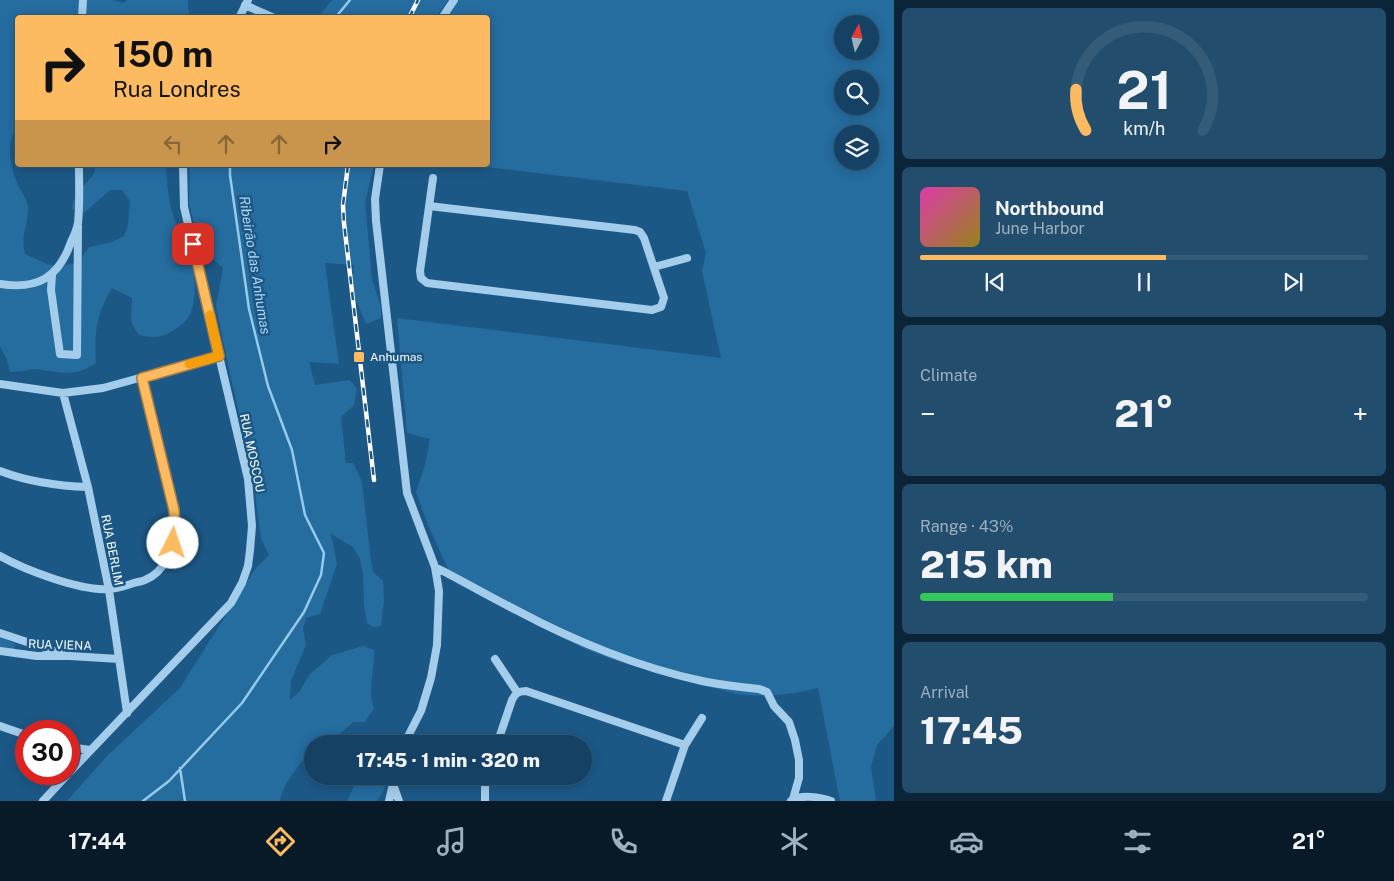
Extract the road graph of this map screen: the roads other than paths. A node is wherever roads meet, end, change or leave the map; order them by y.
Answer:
1 (83, 0) edge
2 (454, 0) edge
3 (246, 3) edge
4 (82, 15) edge
5 (240, 15) edge
6 (268, 15) edge
7 (444, 15) edge
8 (79, 167) edge
9 (183, 167) edge
10 (380, 167) edge
11 (433, 178) dead end
12 (429, 206) junction
13 (78, 225) junction
14 (686, 258) dead end
15 (654, 267) junction
16 (52, 275) junction
17 (0, 284) edge
18 (219, 356) junction
19 (142, 378) junction
20 (0, 384) edge
21 (63, 393) junction
22 (0, 471) edge
23 (88, 488) junction
24 (0, 556) edge
25 (435, 567) junction
26 (109, 590) junction
27 (0, 634) edge
28 (22, 642) junction
29 (38, 646) junction
30 (0, 651) edge
31 (20, 655) junction
32 (37, 656) junction
33 (70, 656) junction
34 (119, 659) junction
35 (495, 659) dead end
36 (517, 692) junction
37 (127, 713) junction
38 (702, 718) dead end
39 (0, 726) edge
40 (15, 731) edge
41 (409, 735) edge
42 (501, 735) edge
43 (685, 745) junction
44 (80, 749) edge
45 (90, 750) junction
46 (80, 760) edge
47 (57, 785) edge
48 (392, 785) edge
49 (394, 785) edge
50 (484, 785) edge
51 (792, 800) edge
52 (43, 801) edge
53 (389, 801) edge
54 (399, 801) edge
55 (485, 801) edge
56 (666, 801) edge
57 (831, 801) edge

1 - 4 street
2 - 7 street
3 - 5 street
3 - 6 street
8 - 13 street
9 - 18 street, RUA MOSCOU
10 - 25 street
11 - 12 street
12 - 15 street
12 - 15 street
13 - 16 street
13 - 16 street
14 - 15 street
16 - 17 street
18 - 19 street
18 - 37 street, RUA MOSCOU
19 - 21 street
19 - 26 street
20 - 21 street
21 - 23 street, RUA BERLIM
22 - 23 street
23 - 26 street, RUA BERLIM
24 - 26 street
25 - 41 street
25 - 51 street
26 - 34 street, RUA BERLIM
27 - 28 street
28 - 29 street
28 - 31 street
29 - 32 street
29 - 33 street
30 - 31 street, RUA VIENA
31 - 32 street, RUA VIENA
32 - 33 street, RUA VIENA
33 - 34 street, RUA VIENA
34 - 37 street, RUA BERLIM
35 - 36 street
36 - 42 street
36 - 43 street
37 - 45 street, RUA MOSCOU
38 - 43 street
39 - 40 street
43 - 56 street
44 - 45 street
45 - 46 street, RUA MOSCOU
47 - 52 street, RUA MOSCOU
48 - 53 street
49 - 54 street
50 - 55 street
51 - 57 street

